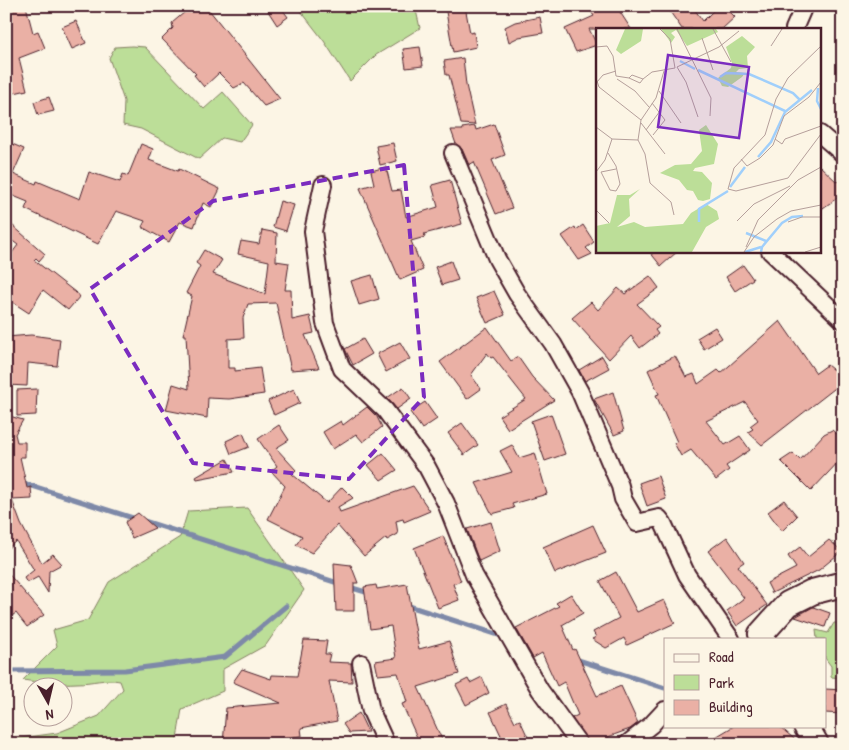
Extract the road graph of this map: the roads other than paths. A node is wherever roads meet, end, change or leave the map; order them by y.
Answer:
1 (804, 6) edge
2 (794, 28) edge
3 (822, 136) edge
4 (454, 153) dead end
5 (843, 154) edge
6 (323, 185) dead end
7 (771, 252) edge
8 (843, 320) edge
9 (843, 584) edge
10 (760, 637) edge
11 (730, 638) edge
12 (361, 663) dead end
13 (664, 711) edge
14 (807, 728) edge
15 (386, 744) edge
16 (579, 744) edge
17 (627, 744) edge
18 (816, 744) edge

1 - 2 street
3 - 5 street
4 - 11 street
6 - 16 street
7 - 8 street
9 - 10 street
12 - 15 street
13 - 17 street
14 - 18 street

